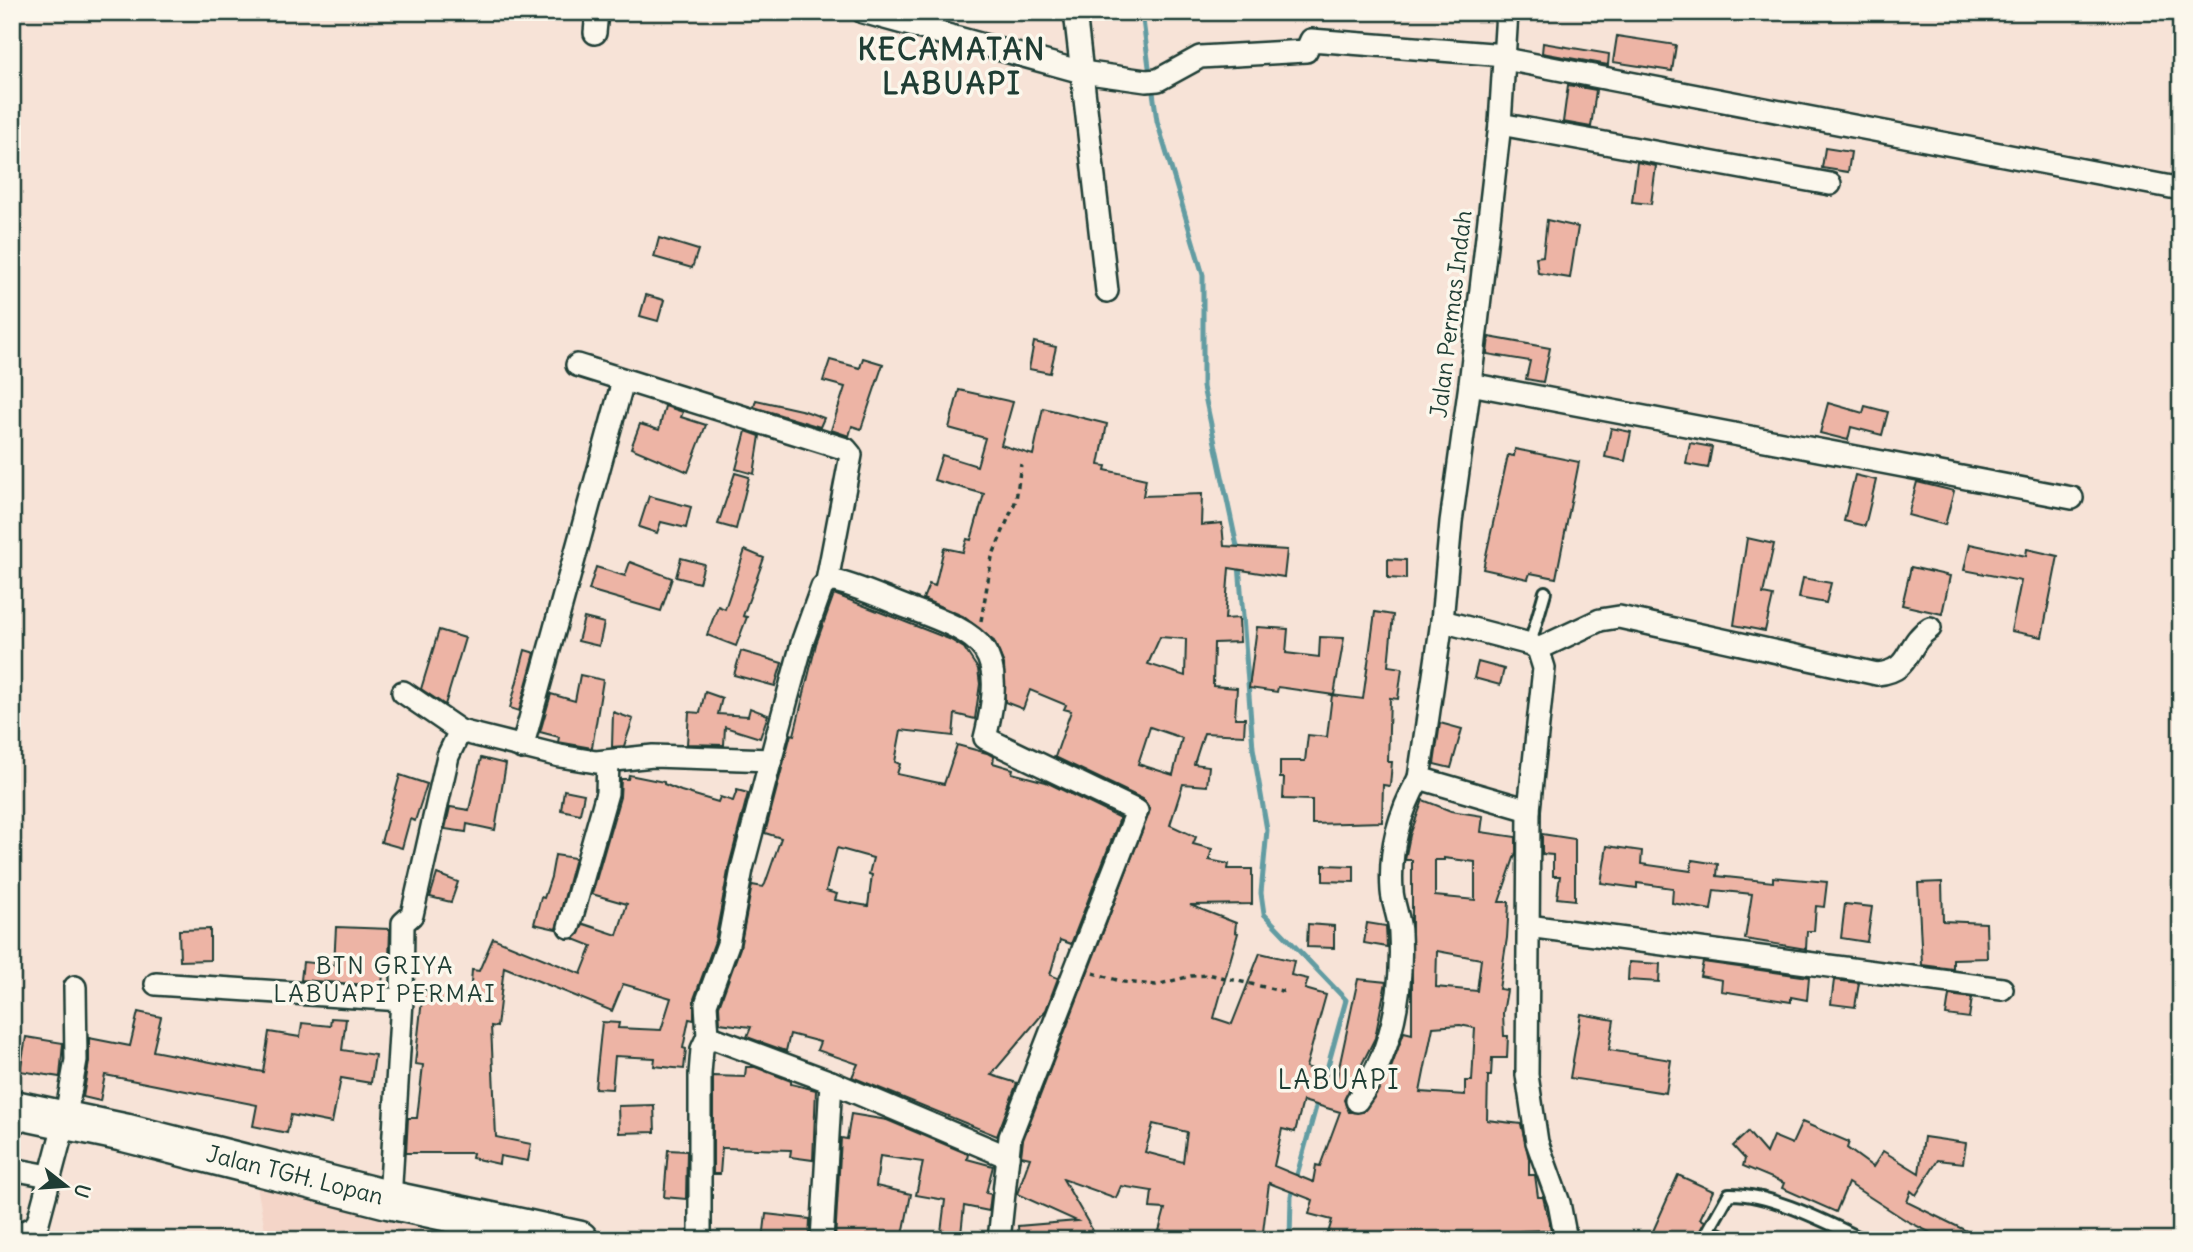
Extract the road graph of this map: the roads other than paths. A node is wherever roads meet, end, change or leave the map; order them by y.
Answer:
1 (863, 12) edge
2 (1075, 12) edge
3 (1507, 12) edge
4 (1505, 57) junction
5 (1082, 72) junction
6 (1500, 124) junction
7 (1830, 184) dead end
8 (2181, 189) edge
9 (1107, 291) dead end
10 (577, 365) dead end
11 (623, 381) junction
12 (1470, 384) junction
13 (2072, 498) dead end
14 (827, 582) junction
15 (1545, 592) dead end
16 (1442, 621) junction
17 (1930, 628) dead end
18 (1534, 646) junction
19 (402, 692) dead end
20 (460, 731) junction
21 (522, 748) junction
22 (771, 760) junction
23 (608, 761) junction
24 (1419, 778) junction
25 (1529, 810) junction
26 (1528, 926) junction
27 (569, 927) dead end
28 (156, 984) dead end
29 (75, 987) dead end
30 (2002, 989) dead end
31 (402, 1000) junction
32 (708, 1036) junction
33 (831, 1082) junction
34 (1357, 1101) dead end
35 (12, 1109) edge
36 (65, 1121) junction
37 (1008, 1157) junction
38 (12, 1169) edge
39 (49, 1176) junction
40 (390, 1200) junction
41 (12, 1237) edge
42 (579, 1240) edge
43 (700, 1240) edge
44 (822, 1240) edge
45 (999, 1240) edge
46 (1566, 1240) edge
47 (1703, 1240) edge
48 (1864, 1240) edge

1 - 5 street
2 - 5 street
3 - 4 street, Jalan Permas Indah
4 - 5 street
4 - 6 street, Jalan Permas Indah
4 - 8 street
5 - 9 street
6 - 7 street
6 - 12 street, Jalan Permas Indah
10 - 11 street
11 - 14 street
11 - 21 street
12 - 13 street
12 - 16 street, Jalan Permas Indah
14 - 22 street
14 - 37 street
15 - 18 lane
16 - 18 street
16 - 24 street, Jalan Permas Indah
17 - 18 street
18 - 25 street
19 - 20 street
20 - 21 street
20 - 31 street
21 - 23 street
22 - 23 street
22 - 32 street
23 - 27 street
24 - 25 street
24 - 34 street, Jalan Permas Indah
25 - 26 street
26 - 30 street
26 - 46 street
28 - 31 street
29 - 36 street
31 - 40 street
32 - 33 street
32 - 43 street
33 - 37 street
33 - 44 street
35 - 36 highway, Jalan TGH. Lopan
36 - 39 street
36 - 40 highway, Jalan TGH. Lopan
37 - 45 street
38 - 39 street
39 - 41 street
40 - 42 highway, Jalan TGH. Lopan
47 - 48 lane

